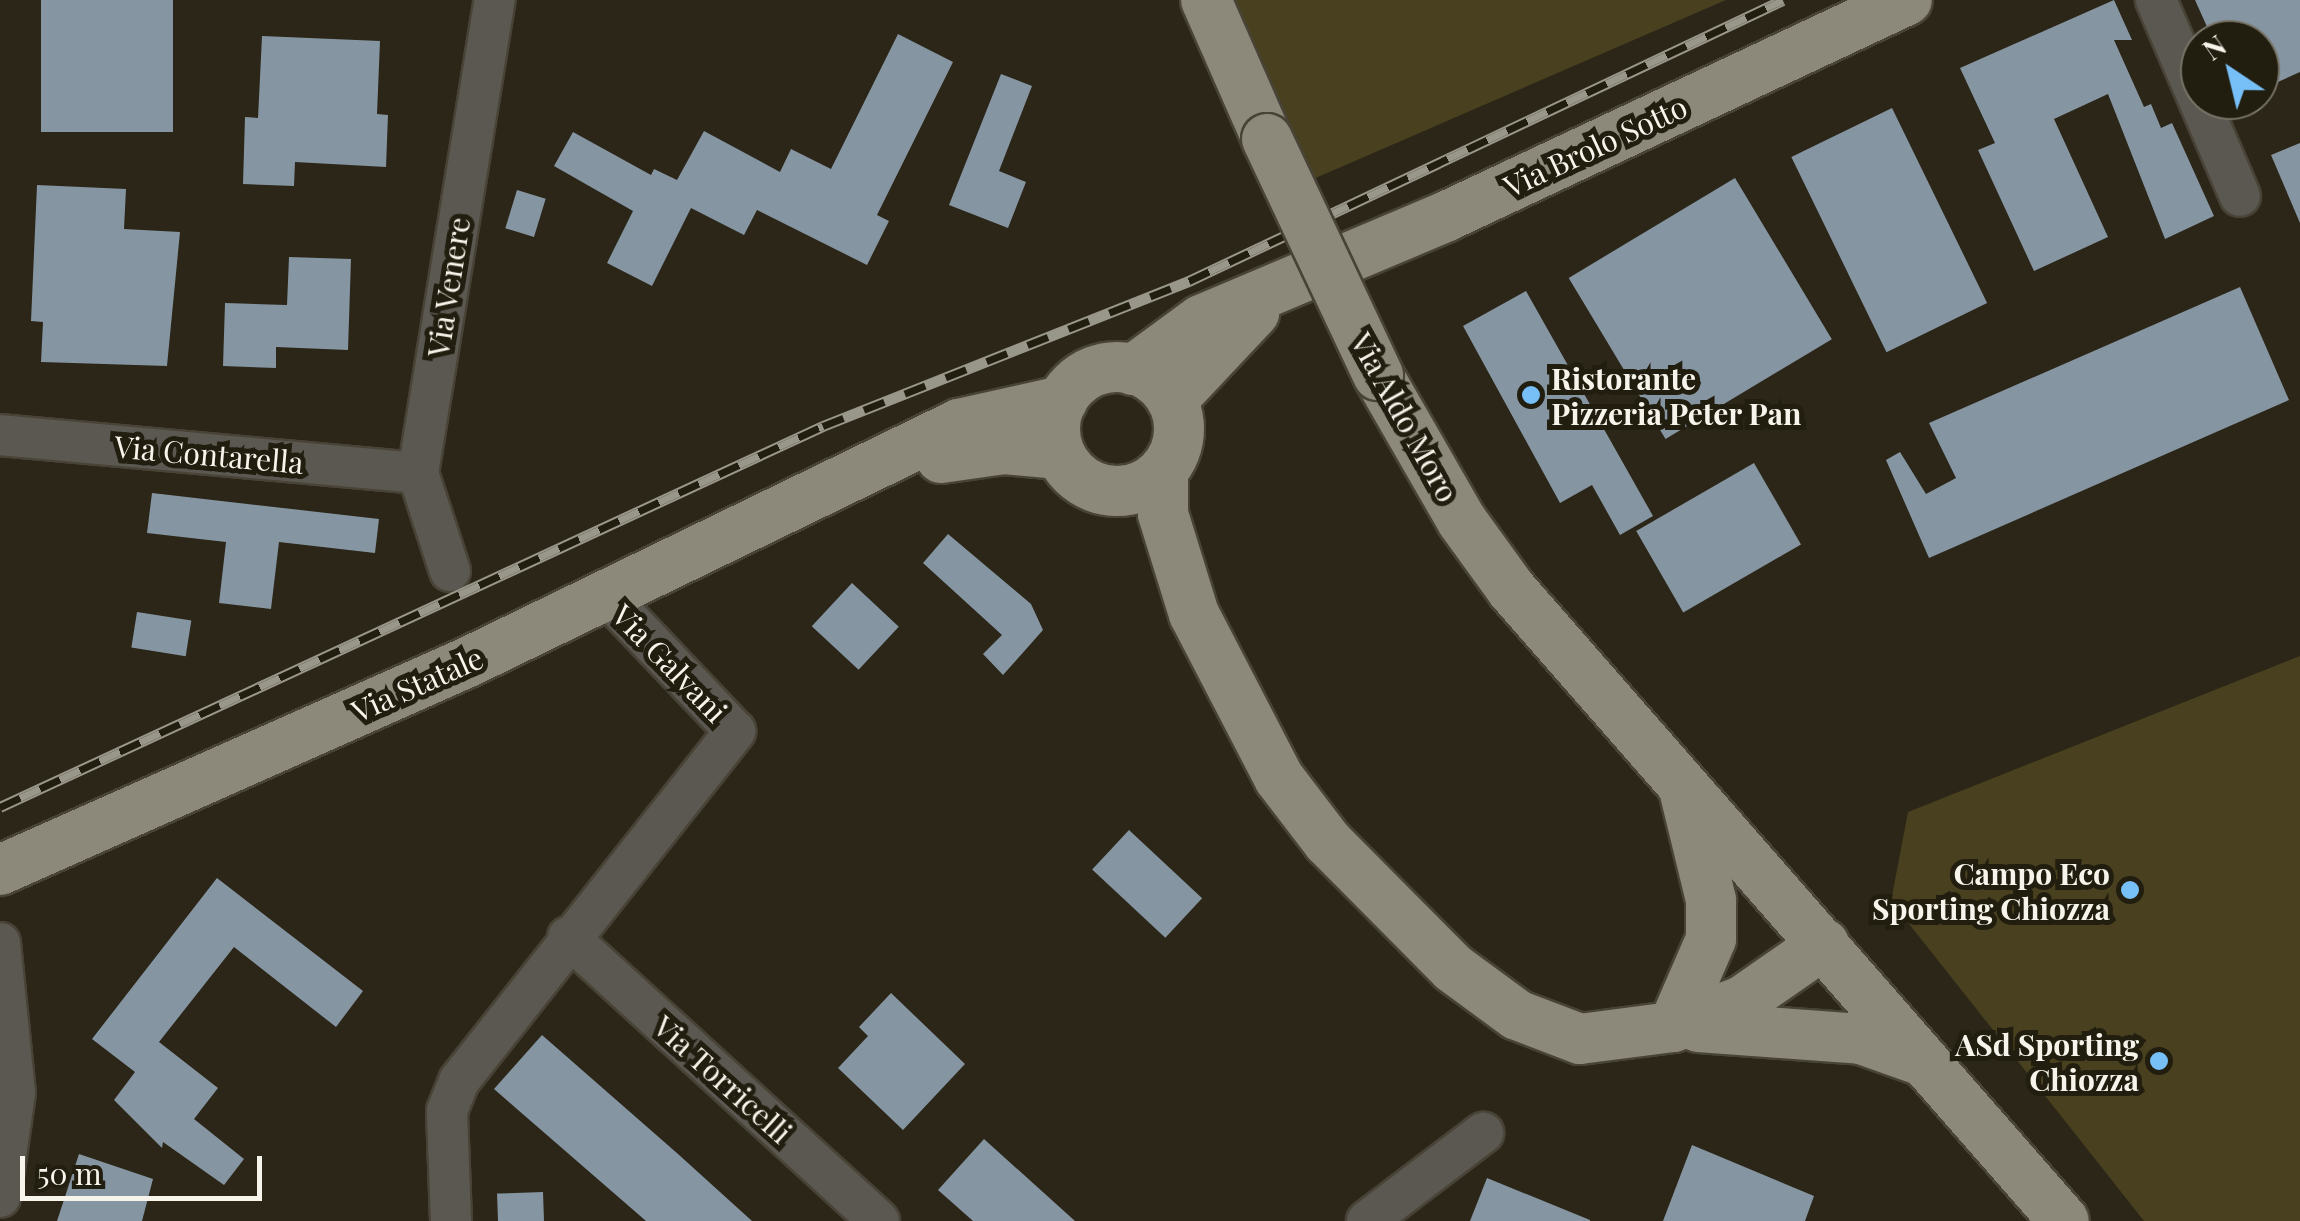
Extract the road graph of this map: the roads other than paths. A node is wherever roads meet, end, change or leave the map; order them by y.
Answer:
1 (495, 0) edge
2 (1206, 0) edge
3 (1907, 0) edge
4 (2156, 0) edge
5 (2240, 196) dead end
6 (1281, 288) junction
7 (1134, 370) junction
8 (1172, 400) junction
9 (1062, 401) junction
10 (0, 435) edge
11 (1060, 454) junction
12 (1163, 472) junction
13 (418, 473) junction
14 (830, 488) junction
15 (1102, 490) junction
16 (450, 570) dead end
17 (606, 594) junction
18 (1194, 614) junction
19 (1682, 783) junction
20 (0, 870) edge
21 (568, 937) junction
22 (0, 944) edge
23 (1824, 944) junction
24 (1672, 1026) junction
25 (1926, 1062) junction
26 (1482, 1134) dead end
27 (0, 1197) edge
28 (451, 1221) edge
29 (879, 1221) edge
30 (1367, 1221) edge
31 (2064, 1221) edge

1 - 13 street, Via Venere
2 - 19 main road, Via Aldo Moro, bridge
3 - 6 main road, Via Brolo Sotto
4 - 5 street
6 - 7 main road, Via Brolo Sotto
6 - 8 main road, Via Brolo Sotto
7 - 8 main road
7 - 9 main road, Via Statale
8 - 12 main road
9 - 11 main road
9 - 14 main road, Via Statale
10 - 13 street, Via Contarella
11 - 14 main road, Via Statale
11 - 15 main road
12 - 15 main road
12 - 18 main road, Via Aldo Moro
13 - 16 street, Via Venere
14 - 17 main road, Via Statale
15 - 18 main road, Via Aldo Moro
17 - 20 main road, Via Statale
17 - 21 street, Via Galvani
18 - 24 main road, Via Aldo Moro
19 - 23 main road, Via Aldo Moro
19 - 24 main road, Via Aldo Moro
21 - 28 street
21 - 29 street, Via Torricelli
22 - 27 street
23 - 24 main road
23 - 25 main road, Via Aldo Moro
24 - 25 main road, Via Aldo Moro
25 - 31 main road, Via Aldo Moro
26 - 30 street

